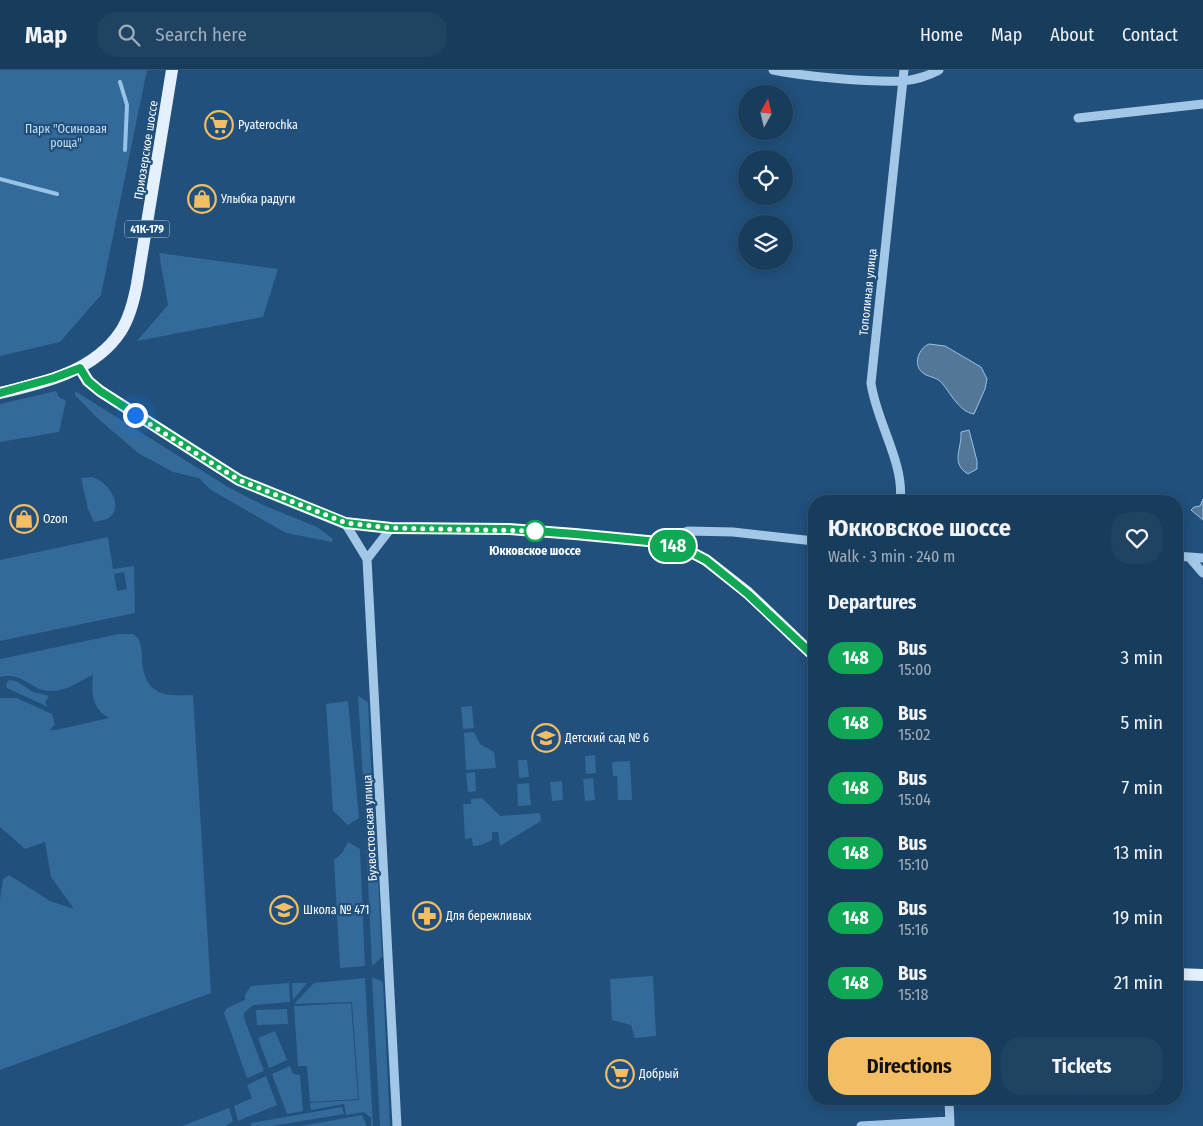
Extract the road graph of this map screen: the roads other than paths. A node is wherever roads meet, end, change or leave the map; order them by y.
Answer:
1 (172, 70) edge
2 (773, 70) edge
3 (904, 70) edge
4 (939, 70) edge
5 (903, 81) junction
6 (1203, 104) edge
7 (1078, 118) dead end
8 (80, 368) junction
9 (0, 393) edge
10 (899, 495) edge
11 (346, 523) junction
12 (391, 528) junction
13 (808, 540) edge
14 (658, 542) junction
15 (1183, 557) edge
16 (367, 558) junction
17 (1190, 558) junction
18 (1203, 558) edge
19 (1203, 573) edge
20 (808, 650) edge
21 (1183, 974) edge
22 (1203, 975) edge
23 (949, 1105) edge
24 (950, 1123) edge
25 (397, 1126) edge
26 (861, 1126) edge

1 - 8 main road, Приозерское шоссе / 41К-179
2 - 5 street
3 - 5 street, Тополиная улица
4 - 5 street
5 - 10 street, Тополиная улица
6 - 7 street
8 - 9 main road, Приозерское шоссе
8 - 11 main road
11 - 12 main road
11 - 16 street, Бухвостовская улица
12 - 14 main road
12 - 16 street
13 - 14 street
14 - 20 main road
15 - 17 street
16 - 25 street, Бухвостовская улица
17 - 18 street
17 - 19 street
21 - 22 main road
23 - 24 street
24 - 26 street

